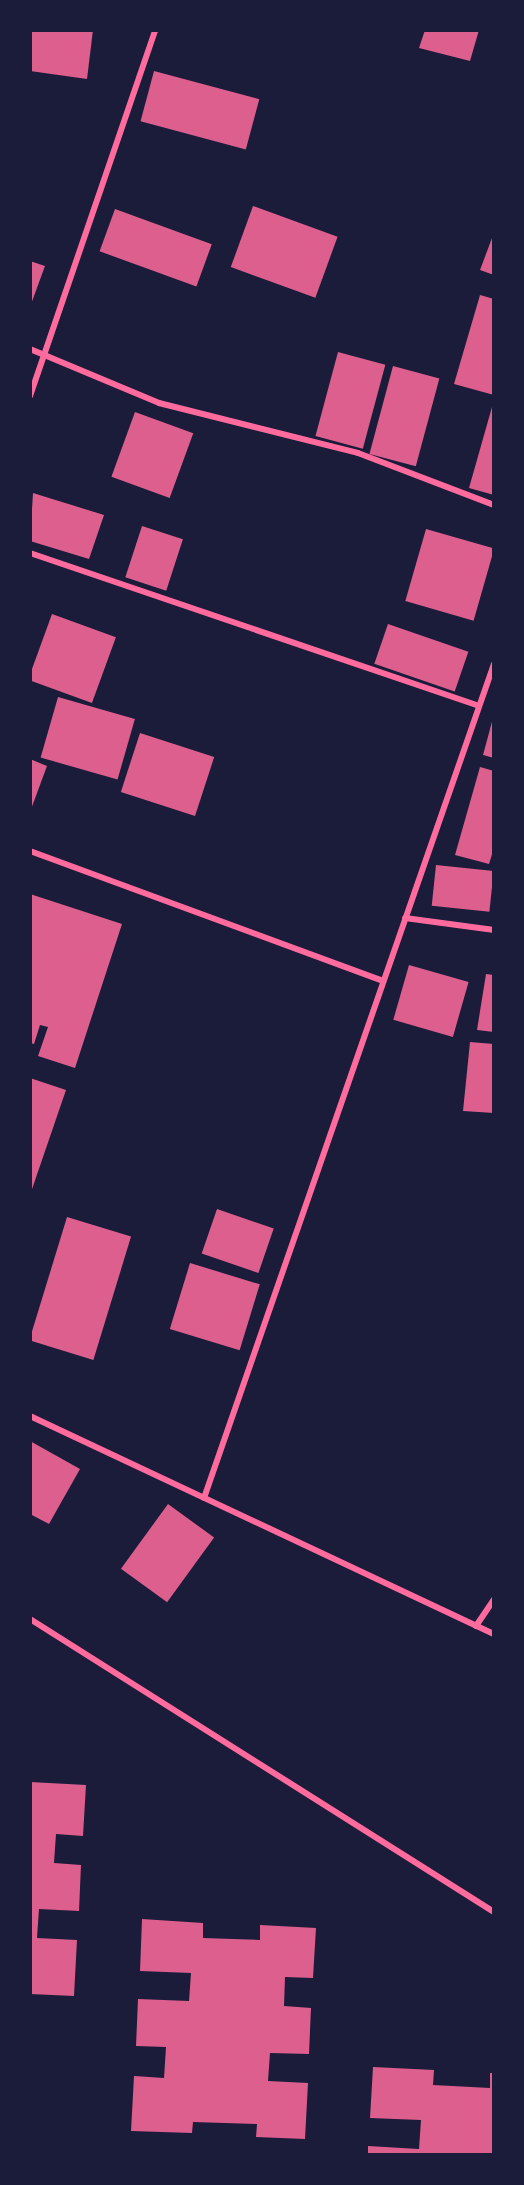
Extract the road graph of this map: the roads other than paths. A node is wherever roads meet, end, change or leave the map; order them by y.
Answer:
1 (155, 30) edge
2 (30, 348) edge
3 (44, 354) junction
4 (30, 396) edge
5 (494, 505) edge
6 (30, 553) edge
7 (494, 664) edge
8 (479, 706) junction
9 (30, 851) edge
10 (405, 918) junction
11 (494, 930) edge
12 (383, 981) junction
13 (30, 1416) edge
14 (204, 1498) junction
15 (494, 1599) edge
16 (30, 1619) edge
17 (476, 1626) junction
18 (494, 1634) edge
19 (494, 1912) edge

1 - 3 street
2 - 3 street
3 - 4 street
3 - 5 street
6 - 8 street
7 - 8 street
8 - 10 street
9 - 12 street
10 - 11 street
10 - 12 street
12 - 14 street
13 - 14 street
14 - 17 street
15 - 17 street
16 - 19 street
17 - 18 street

